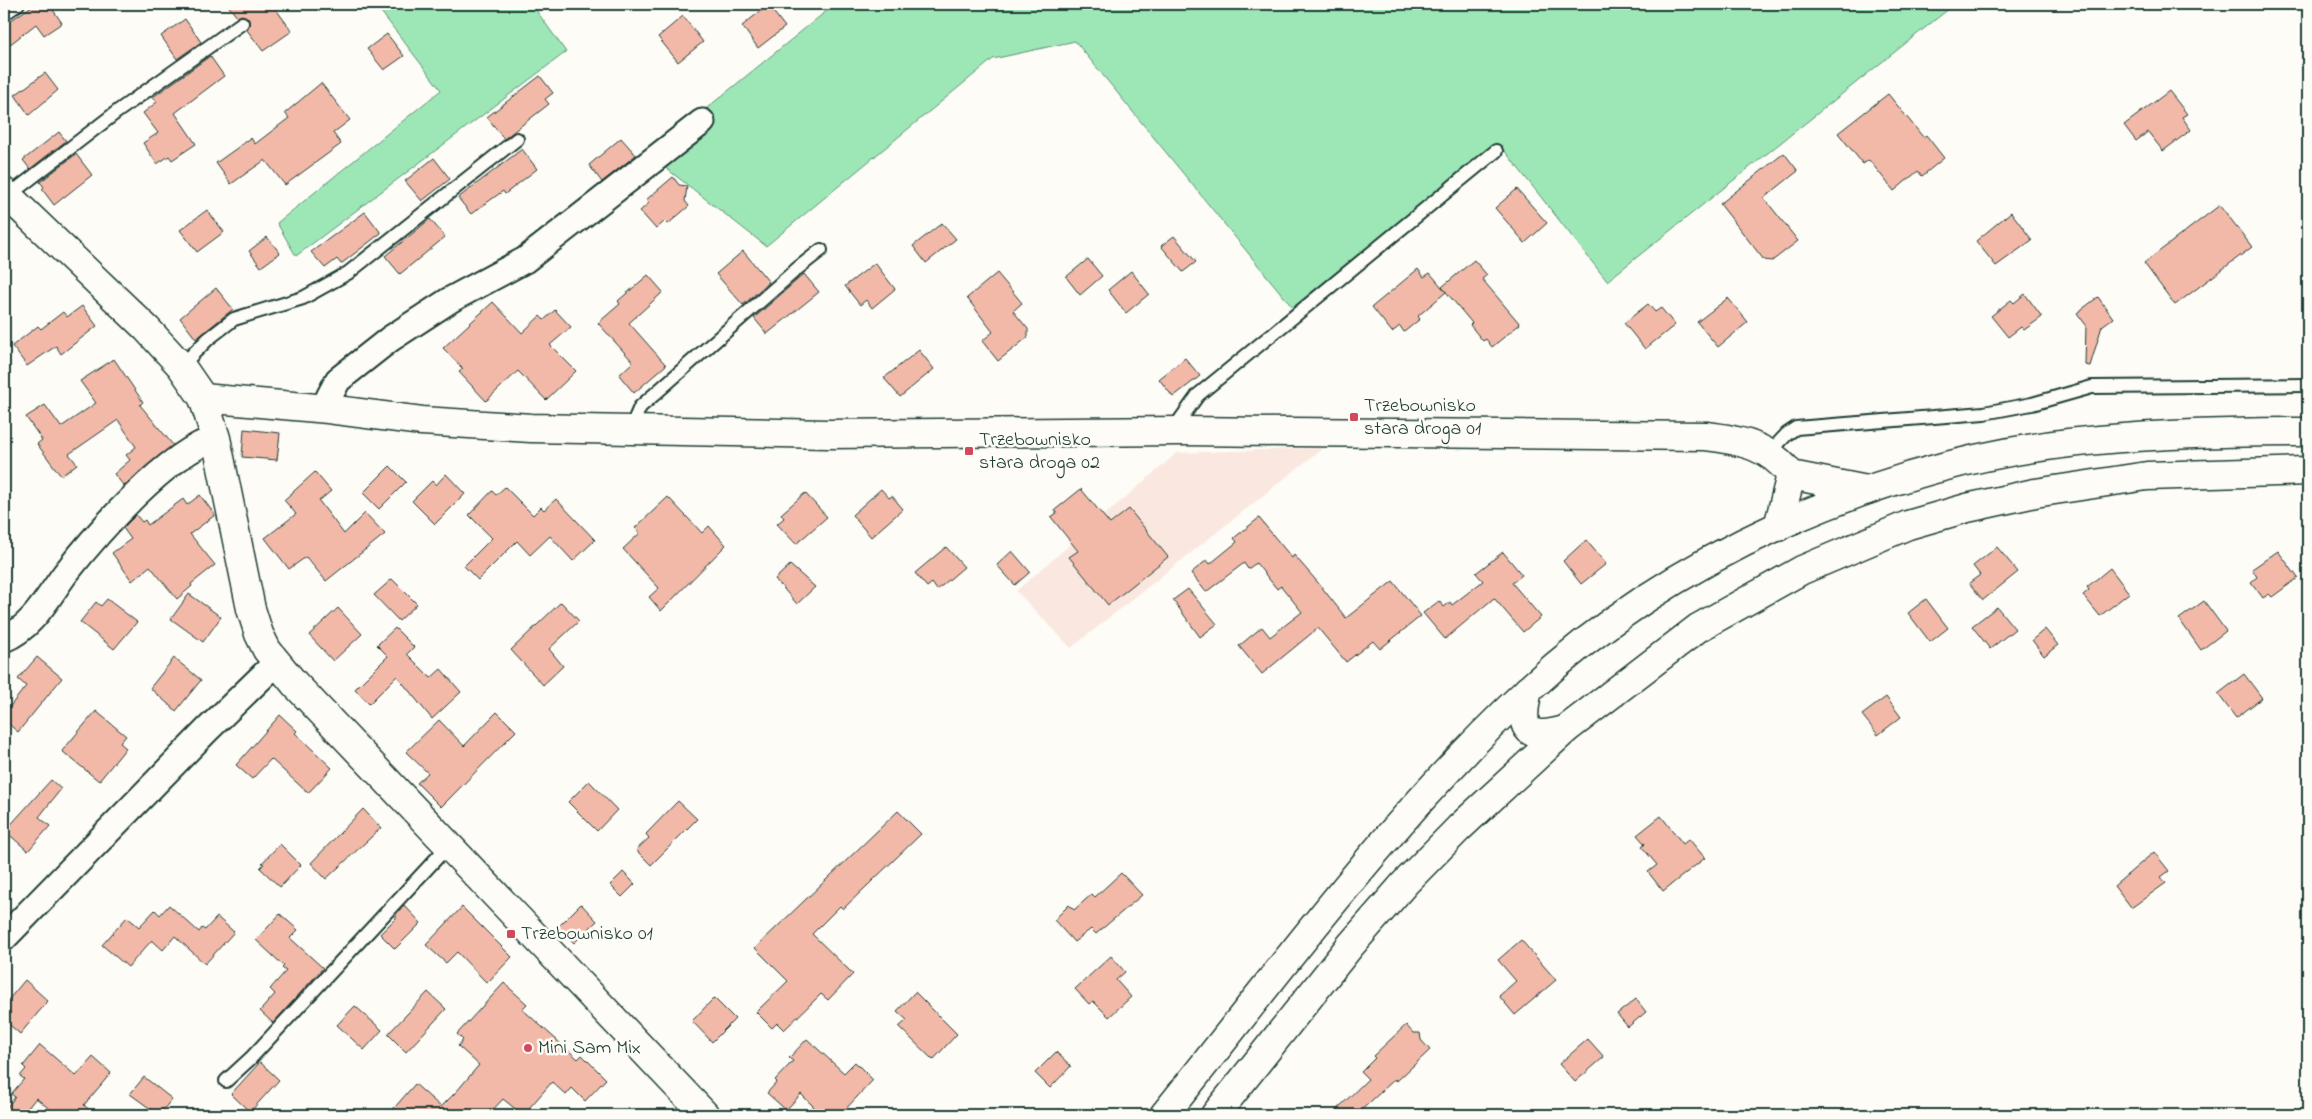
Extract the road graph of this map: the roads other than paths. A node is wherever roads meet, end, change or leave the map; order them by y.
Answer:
1 (18, 4) edge
2 (4, 14) edge
3 (242, 23) dead end
4 (702, 122) dead end
5 (517, 139) dead end
6 (1496, 151) dead end
7 (7, 199) edge
8 (821, 250) dead end
9 (181, 366) junction
10 (2308, 385) edge
11 (203, 398) junction
12 (328, 409) junction
13 (634, 430) junction
14 (1181, 431) junction
15 (2308, 432) edge
16 (216, 438) junction
17 (1769, 453) junction
18 (2308, 471) edge
19 (1791, 475) junction
20 (1867, 490) junction
21 (1778, 527) junction
22 (4, 639) edge
23 (277, 662) junction
24 (1528, 690) junction
25 (1565, 730) junction
26 (448, 846) junction
27 (4, 938) edge
28 (226, 1081) dead end
29 (705, 1115) edge
30 (1164, 1115) edge
31 (1215, 1115) edge

1 - 2 lane
3 - 7 lane
4 - 12 street
5 - 9 lane
6 - 14 lane
7 - 9 street
8 - 13 lane
9 - 11 street
10 - 17 lane
11 - 12 street
11 - 16 street
12 - 13 street
13 - 14 street
14 - 17 street
15 - 20 street
16 - 22 street
16 - 23 street
17 - 19 street
18 - 25 street
19 - 20 street
19 - 21 street
20 - 21 street
21 - 24 street
23 - 26 street
23 - 27 street
24 - 25 street
24 - 30 street
25 - 31 street
26 - 28 lane
26 - 29 street

